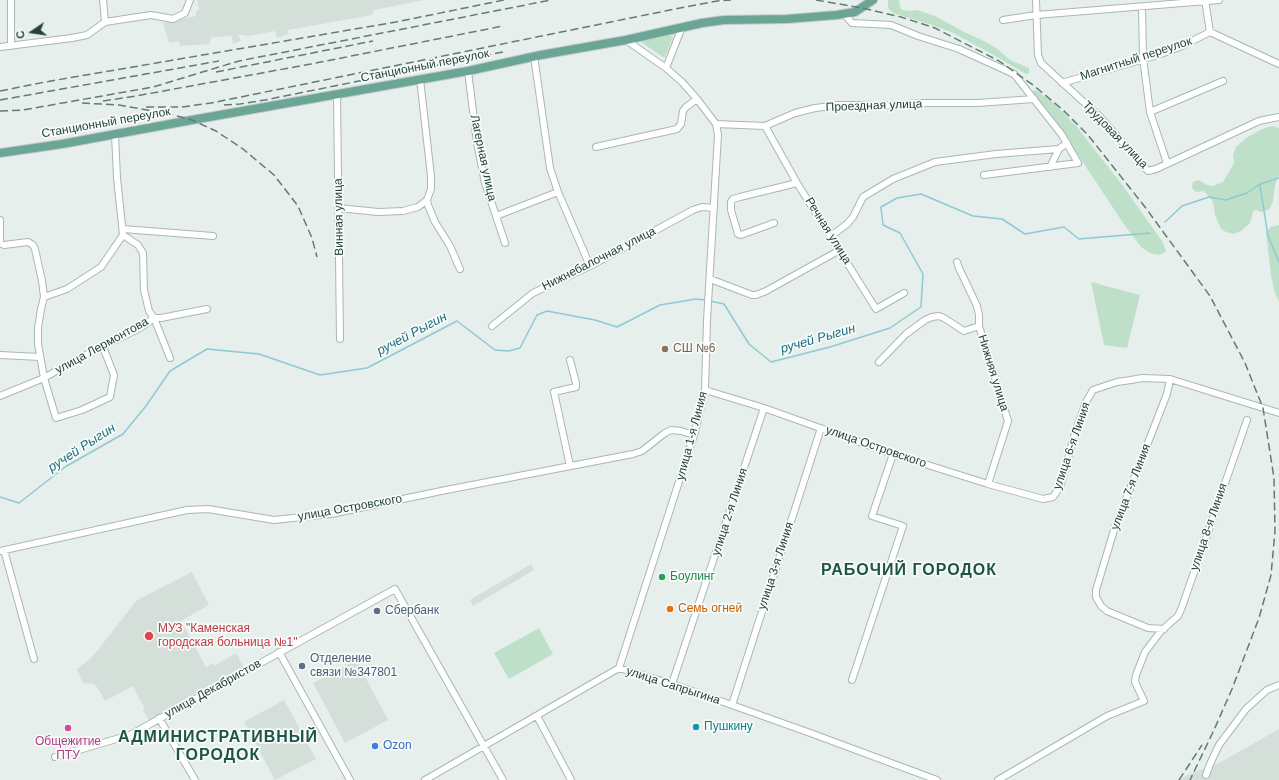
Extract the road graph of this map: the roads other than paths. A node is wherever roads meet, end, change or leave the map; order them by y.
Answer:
1 (11, 0) edge
2 (103, 0) edge
3 (190, 0) edge
4 (1036, 0) edge
5 (1219, 0) edge
6 (1206, 1) edge
7 (870, 2) edge
8 (1142, 7) junction
9 (844, 14) junction
10 (1036, 15) junction
11 (1003, 20) dead end
12 (105, 22) junction
13 (682, 27) junction
14 (1210, 32) junction
15 (626, 40) junction
16 (10, 46) junction
17 (0, 47) edge
18 (534, 56) junction
19 (1143, 58) junction
20 (1279, 64) edge
21 (666, 68) junction
22 (468, 71) junction
23 (420, 79) junction
24 (1224, 81) dead end
25 (1062, 83) junction
26 (337, 94) junction
27 (697, 99) junction
28 (1034, 99) junction
29 (1150, 112) junction
30 (1279, 117) edge
31 (716, 124) junction
32 (765, 126) junction
33 (115, 134) junction
34 (1067, 143) junction
35 (596, 147) dead end
36 (1060, 148) junction
37 (0, 153) edge
38 (1167, 163) junction
39 (1050, 167) junction
40 (984, 175) dead end
41 (797, 183) junction
42 (558, 192) junction
43 (427, 200) junction
44 (339, 208) junction
45 (714, 208) junction
46 (496, 216) junction
47 (0, 220) edge
48 (774, 223) dead end
49 (123, 232) junction
50 (213, 236) dead end
51 (832, 236) junction
52 (0, 242) edge
53 (505, 243) dead end
54 (840, 250) junction
55 (957, 262) dead end
56 (590, 266) junction
57 (460, 269) dead end
58 (710, 279) junction
59 (904, 293) dead end
60 (44, 297) junction
61 (207, 309) dead end
62 (154, 318) junction
63 (492, 326) dead end
64 (979, 326) junction
65 (340, 339) dead end
66 (103, 347) junction
67 (0, 355) edge
68 (40, 357) junction
69 (170, 358) dead end
70 (570, 360) dead end
71 (879, 362) dead end
72 (44, 378) junction
73 (1170, 379) junction
74 (705, 390) junction
75 (0, 396) edge
76 (764, 408) junction
77 (1279, 413) edge
78 (1247, 420) dead end
79 (821, 428) junction
80 (694, 435) junction
81 (893, 454) junction
82 (570, 466) junction
83 (988, 484) junction
84 (1049, 499) joint
85 (2, 551) edge
86 (1164, 629) junction
87 (280, 652) junction
88 (34, 659) dead end
89 (619, 668) junction
90 (852, 680) dead end
91 (672, 684) junction
92 (1279, 685) edge
93 (732, 705) junction
94 (537, 716) junction
95 (159, 718) junction
96 (484, 746) junction
97 (55, 757) dead end
98 (1206, 775) dead end
99 (195, 780) edge
100 (350, 780) edge
101 (425, 780) edge
102 (503, 780) edge
103 (571, 780) edge
104 (937, 780) edge
105 (998, 780) edge

1 - 16 street
2 - 12 street
3 - 12 street
4 - 10 street, Трудовая улица
5 - 6 street
6 - 8 street
6 - 14 street
7 - 9 main road, Станционный переулок
8 - 10 street
8 - 19 street
9 - 13 main road, Станционный переулок
9 - 28 street
10 - 11 street
10 - 25 street, Трудовая улица
12 - 16 street
13 - 15 main road, Станционный переулок
13 - 21 street
14 - 19 street, Магнитный переулок
14 - 20 street
15 - 18 main road, Станционный переулок
15 - 21 street
16 - 17 street
18 - 22 main road, Станционный переулок
18 - 42 street
19 - 25 street, Магнитный переулок
19 - 29 street
21 - 27 street
22 - 23 main road, Станционный переулок
22 - 46 street, Лагерная улица
23 - 26 main road, Станционный переулок
23 - 43 street
24 - 29 street
25 - 38 street, Трудовая улица
26 - 33 main road, Станционный переулок
26 - 44 street, Винная улица
27 - 31 street
27 - 35 street
28 - 32 street, Проездная улица
28 - 34 street
29 - 38 street
30 - 38 street, Трудовая улица
31 - 32 street, Проездная улица
31 - 45 street, улица 1-я Линия
32 - 41 street, Речная улица
33 - 37 main road, Станционный переулок
33 - 49 street
34 - 36 street
34 - 39 street
36 - 39 street
36 - 51 street
39 - 40 street
41 - 48 street
41 - 51 street, Речная улица
42 - 46 street
42 - 56 street
43 - 44 street
43 - 57 street
44 - 65 street, Винная улица
45 - 56 street, Нижнебалочная улица
45 - 58 street, улица 1-я Линия
46 - 53 street, Лагерная улица
47 - 52 street
49 - 50 street
49 - 60 street
49 - 62 street
51 - 54 street, Речная улица
52 - 60 street
54 - 58 street
54 - 59 street, Речная улица
55 - 64 street, Нижняя улица
56 - 63 street, Нижнебалочная улица
58 - 74 street, улица 1-я Линия
60 - 68 street
61 - 62 street, улица Лермонтова
62 - 66 street, улица Лермонтова
62 - 69 street
64 - 71 street, Нижняя улица
64 - 83 street, Нижняя улица
66 - 72 street, улица Лермонтова
66 - 72 street
67 - 68 street
68 - 72 street
70 - 82 street
72 - 75 street, улица Лермонтова
73 - 77 street
73 - 84 street, улица 6-я Линия
73 - 86 street, улица 7-я Линия
74 - 76 street, улица Островского
74 - 80 street, улица 1-я Линия
76 - 79 street, улица Островского
76 - 91 street, улица 2-я Линия
78 - 86 street, улица 8-я Линия
79 - 81 street, улица Островского
79 - 93 street, улица 3-я Линия
80 - 82 street, улица Островского
80 - 89 street, улица 1-я Линия
81 - 83 street, улица Островского
81 - 90 street
82 - 85 street, улица Островского
83 - 84 street, улица Островского
85 - 88 street
86 - 105 street, улица 8-я Линия
87 - 95 street, улица Декабристов
87 - 96 street, улица Декабристов
87 - 100 street
89 - 91 street, улица Сапрыгина
89 - 94 street, улица Сапрыгина
91 - 93 street, улица Сапрыгина
92 - 98 street
93 - 104 street, улица Сапрыгина
94 - 96 street, улица Сапрыгина
94 - 103 street
95 - 97 street, улица Декабристов
95 - 99 street
96 - 101 street, улица Сапрыгина
96 - 102 street

